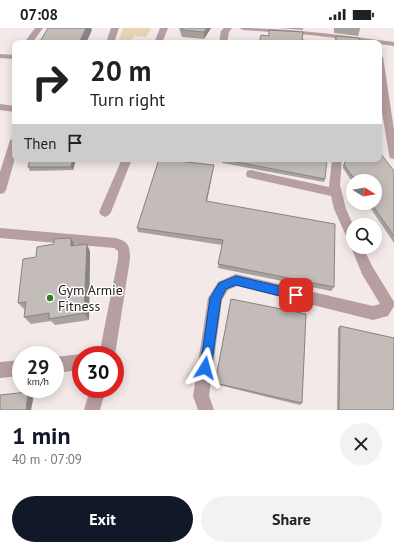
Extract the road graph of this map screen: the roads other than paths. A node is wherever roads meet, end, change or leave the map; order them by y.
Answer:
1 (39, 28) edge
2 (115, 28) edge
3 (164, 28) edge
4 (228, 28) edge
5 (243, 28) edge
6 (309, 31) edge
7 (30, 40) edge
8 (111, 40) edge
9 (159, 40) edge
10 (224, 40) edge
11 (365, 40) edge
12 (382, 43) edge
13 (394, 44) edge
14 (0, 56) edge
15 (12, 57) edge
16 (382, 81) edge
17 (0, 107) edge
18 (12, 109) edge
19 (12, 150) edge
20 (394, 155) edge
21 (126, 162) edge
22 (337, 162) edge
23 (252, 174) dead end
24 (0, 190) edge
25 (336, 193) junction
26 (105, 212) dead end
27 (346, 222) edge
28 (0, 233) edge
29 (360, 254) edge
30 (108, 346) edge
31 (12, 369) edge
32 (0, 370) edge
33 (95, 398) edge
34 (92, 410) edge
35 (206, 410) edge

1 - 7 street
2 - 8 street
3 - 9 street
4 - 10 street
5 - 6 street
6 - 11 street
12 - 13 street
14 - 15 street
16 - 20 street
17 - 18 street
19 - 24 street
21 - 26 street
22 - 25 street
23 - 25 street
25 - 27 street
28 - 30 street
29 - 35 street
31 - 32 street
33 - 34 street

